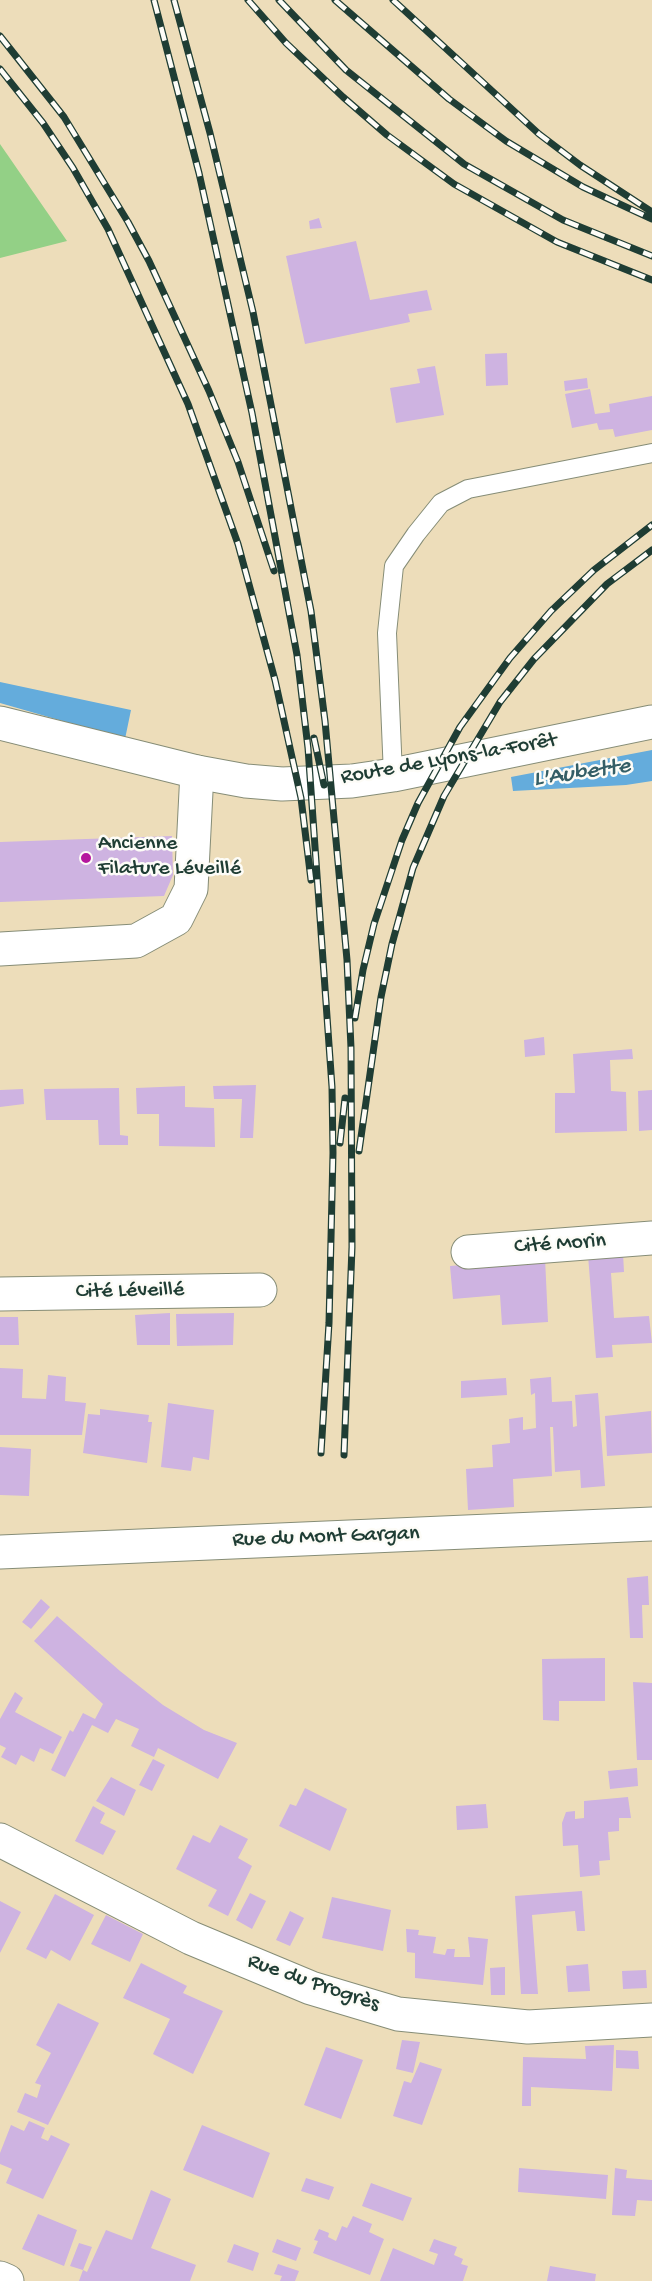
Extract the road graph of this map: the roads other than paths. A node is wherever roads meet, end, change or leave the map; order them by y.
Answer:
1 (652, 453) edge
2 (652, 722) edge
3 (0, 723) edge
4 (197, 772) junction
5 (393, 775) junction
6 (0, 949) edge
7 (652, 1238) edge
8 (468, 1252) dead end
9 (260, 1290) dead end
10 (0, 1294) edge
11 (652, 1524) edge
12 (0, 1552) edge
13 (0, 1840) edge
14 (652, 2019) edge
15 (0, 2278) edge
16 (7, 2281) edge

1 - 5 lane
2 - 5 street, Route de Lyons-la-Forêt
3 - 4 street, Route de Lyons-la-Forêt
4 - 5 street, Route de Lyons-la-Forêt
4 - 6 street
7 - 8 street, Cité Morin
9 - 10 street, Cité Léveillé
11 - 12 street, Rue du Mont Gargan
13 - 14 street, Rue du Progrès
15 - 16 street

